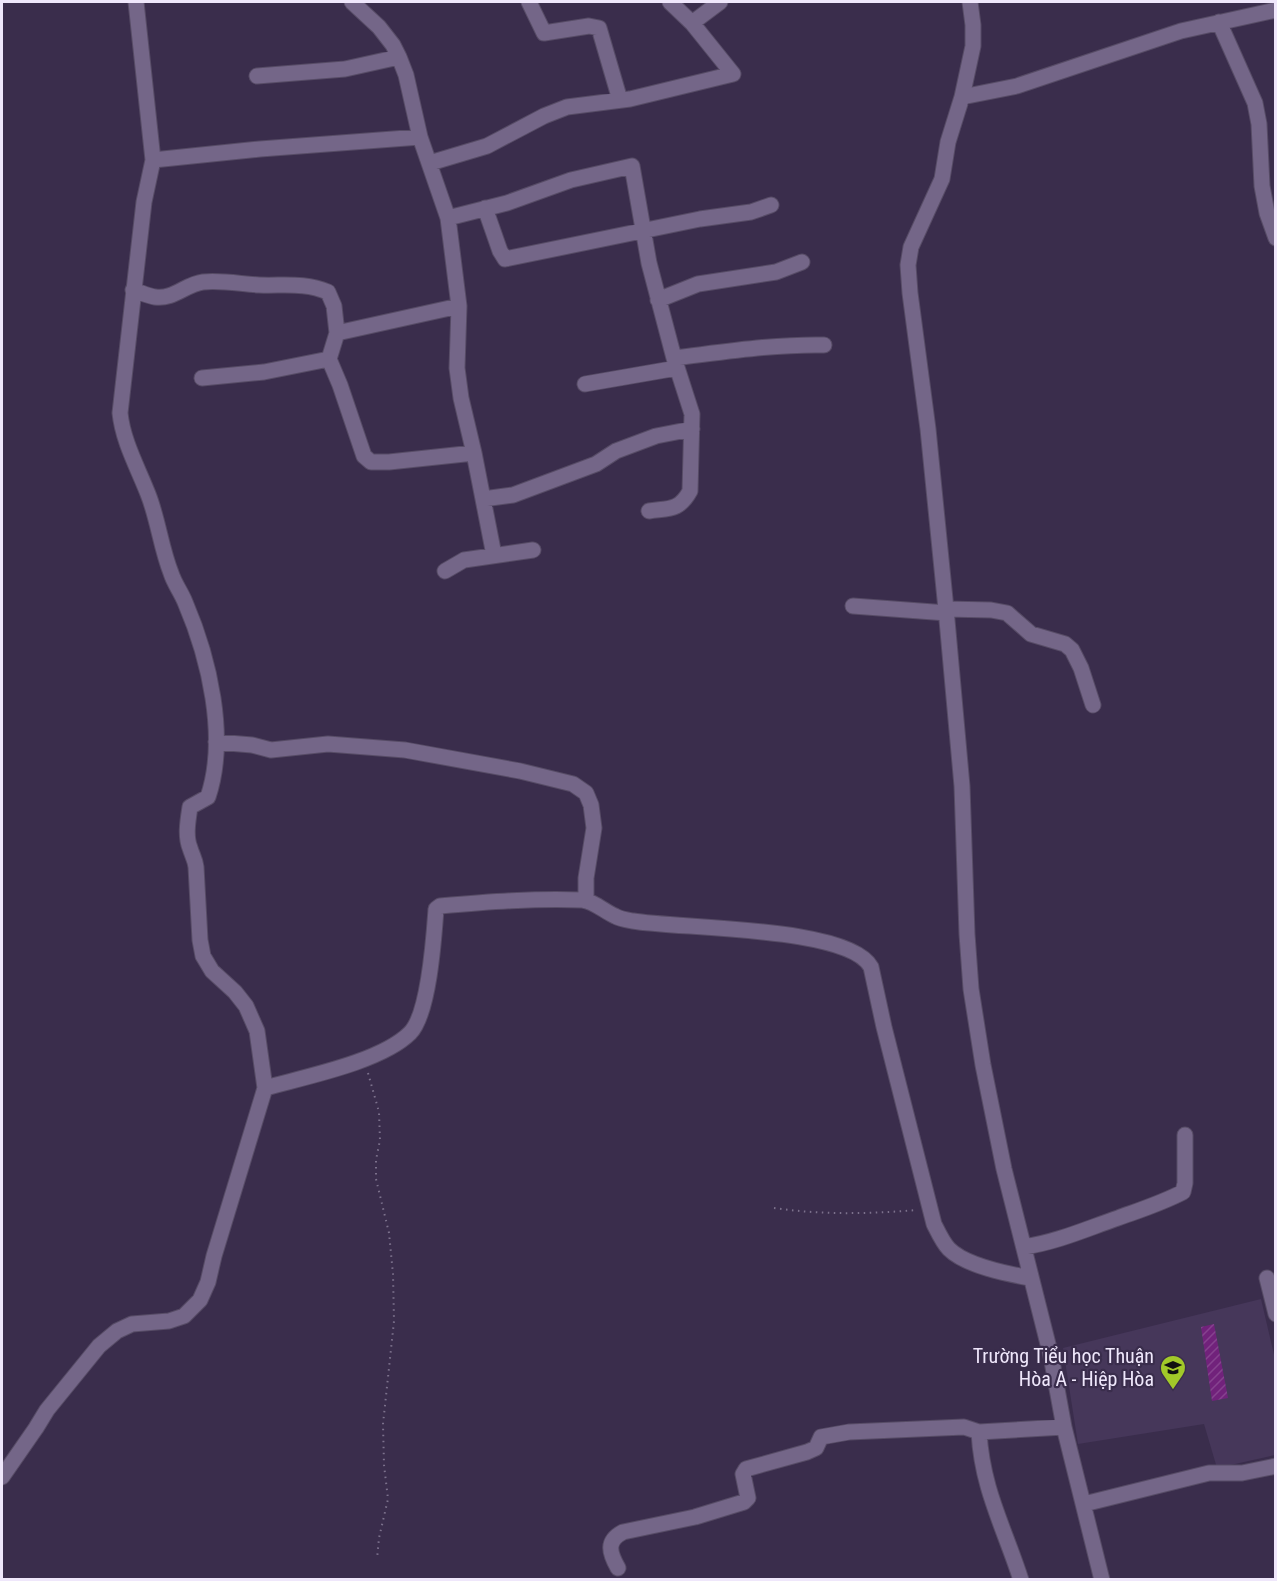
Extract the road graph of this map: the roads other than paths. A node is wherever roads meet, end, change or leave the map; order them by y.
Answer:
1 (136, 2) edge
2 (352, 2) edge
3 (529, 2) edge
4 (669, 2) edge
5 (720, 2) edge
6 (970, 2) edge
7 (1275, 10) edge
8 (1219, 22) junction
9 (692, 23) junction
10 (399, 57) junction
11 (257, 76) dead end
12 (962, 97) junction
13 (620, 100) junction
14 (420, 136) junction
15 (153, 160) junction
16 (430, 163) junction
17 (771, 205) dead end
18 (485, 208) junction
19 (448, 218) junction
20 (643, 230) junction
21 (1275, 238) edge
22 (802, 262) dead end
23 (133, 290) junction
24 (658, 300) junction
25 (459, 306) junction
26 (337, 333) junction
27 (824, 345) dead end
28 (329, 359) junction
29 (676, 363) junction
30 (202, 378) dead end
31 (585, 384) dead end
32 (692, 429) junction
33 (474, 453) junction
34 (483, 498) junction
35 (649, 511) dead end
36 (533, 550) dead end
37 (494, 555) junction
38 (445, 571) dead end
39 (853, 606) dead end
40 (946, 611) junction
41 (1093, 705) dead end
42 (216, 742) junction
43 (586, 900) junction
44 (265, 1088) junction
45 (1185, 1135) dead end
46 (1024, 1247) junction
47 (1030, 1278) junction
48 (1267, 1278) dead end
49 (1275, 1314) edge
50 (1064, 1427) junction
51 (979, 1432) junction
52 (1275, 1466) edge
53 (2, 1477) edge
54 (1084, 1504) junction
55 (618, 1568) dead end
56 (1021, 1580) edge
57 (1102, 1580) edge

1 - 15 street
2 - 10 street
3 - 13 street
4 - 9 street
5 - 9 street
6 - 12 street
7 - 8 street
8 - 12 street
8 - 21 street
9 - 13 street
10 - 11 street
10 - 14 street
12 - 40 street
13 - 16 street
14 - 15 street
14 - 16 street
15 - 23 street
16 - 19 street
17 - 20 street
18 - 19 street
18 - 20 street
18 - 20 street
19 - 25 street
20 - 24 street
22 - 24 street
23 - 26 street
23 - 42 street
24 - 29 street
25 - 26 street
25 - 33 street
26 - 28 street
27 - 29 street
28 - 30 street
28 - 33 street
29 - 31 street
29 - 32 street
32 - 34 street
32 - 35 street
33 - 34 street
34 - 37 street
36 - 37 street
37 - 38 street
39 - 40 street
40 - 41 street
40 - 46 street
42 - 43 street
42 - 44 street
43 - 44 street
43 - 47 street
44 - 53 street
45 - 46 street
46 - 47 street
47 - 50 street
48 - 49 street
50 - 51 street
50 - 54 street
51 - 55 street
51 - 56 street
52 - 54 street
54 - 57 street

